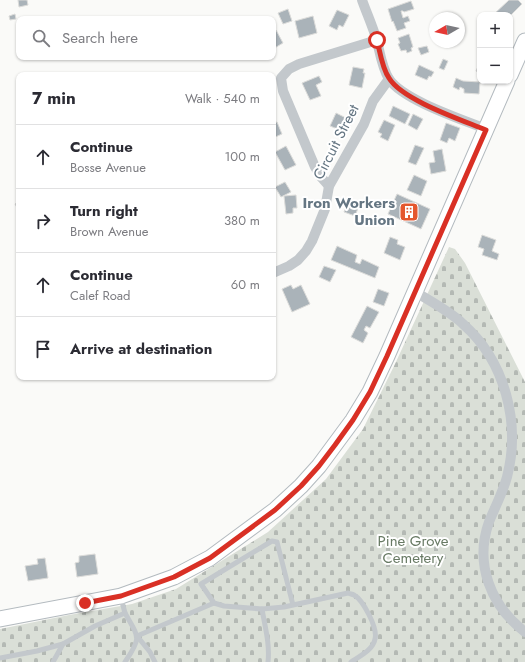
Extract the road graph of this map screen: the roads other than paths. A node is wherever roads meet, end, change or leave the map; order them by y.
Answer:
1 (362, 0) edge
2 (377, 40) junction
3 (525, 41) edge
4 (513, 68) edge
5 (389, 79) junction
6 (506, 84) edge
7 (486, 130) junction
8 (329, 186) junction
9 (276, 272) edge
10 (415, 292) junction
11 (121, 596) junction
12 (214, 602) junction
13 (293, 605) junction
14 (262, 610) junction
15 (125, 613) junction
16 (0, 619) edge
17 (525, 632) edge
18 (137, 636) junction
19 (63, 644) junction
20 (0, 658) edge
21 (53, 662) edge
22 (125, 662) edge
23 (155, 662) edge
24 (268, 662) edge
25 (351, 662) edge

1 - 2 street
2 - 5 street
2 - 8 street
3 - 4 main road
5 - 7 street
5 - 8 street, Circuit Street
6 - 7 main road
7 - 10 main road
8 - 9 street, Circuit Street
10 - 11 main road
10 - 17 street
11 - 15 lane
11 - 16 main road
12 - 13 lane
12 - 14 lane
12 - 18 lane
13 - 14 lane
13 - 25 lane
14 - 24 lane
15 - 18 lane
15 - 19 lane
18 - 22 lane
18 - 23 lane
19 - 20 lane
19 - 21 lane

